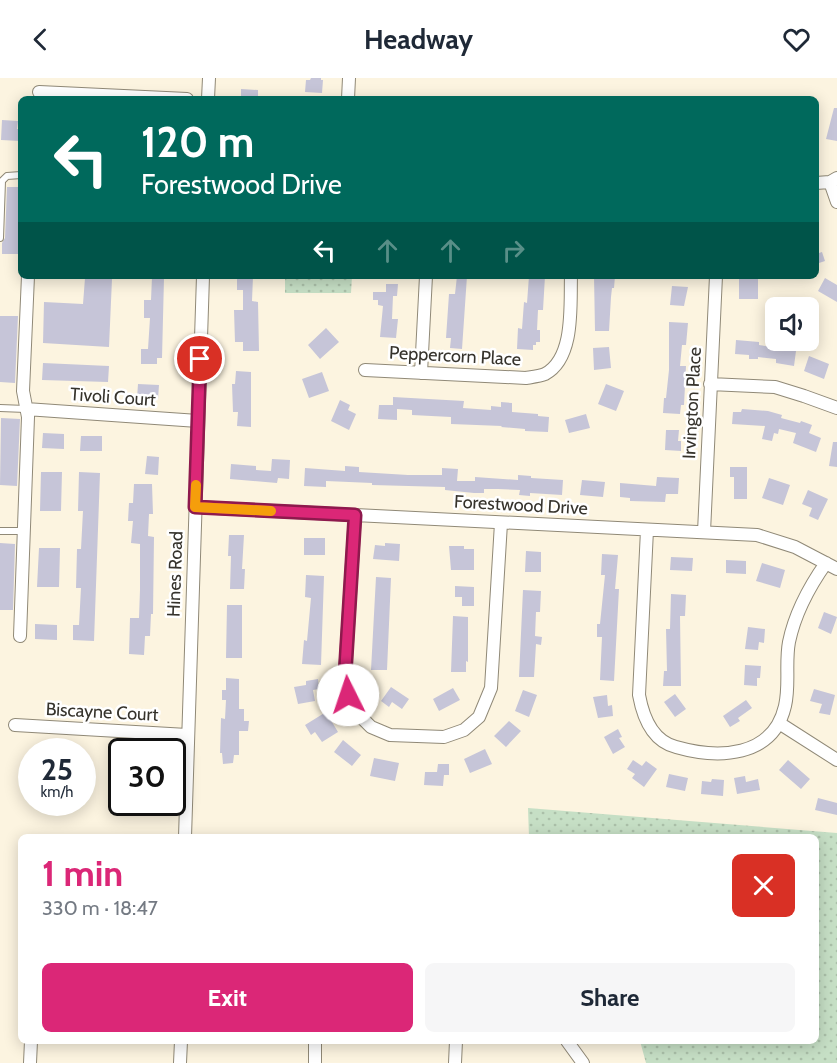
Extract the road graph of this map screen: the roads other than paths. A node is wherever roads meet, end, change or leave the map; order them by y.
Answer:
1 (209, 78) edge
2 (349, 78) edge
3 (39, 92) dead end
4 (124, 96) edge
5 (208, 96) edge
6 (348, 96) edge
7 (18, 175) edge
8 (834, 180) edge
9 (819, 182) edge
10 (837, 202) edge
11 (0, 238) edge
12 (27, 279) edge
13 (203, 279) edge
14 (426, 279) edge
15 (571, 279) edge
16 (716, 279) edge
17 (364, 370) dead end
18 (421, 373) junction
19 (710, 384) junction
20 (0, 408) edge
21 (837, 408) edge
22 (26, 409) junction
23 (198, 421) junction
24 (195, 507) junction
25 (355, 515) junction
26 (501, 522) junction
27 (647, 530) junction
28 (0, 531) edge
29 (24, 531) junction
30 (704, 532) junction
31 (831, 566) edge
32 (20, 636) dead end
33 (779, 723) junction
34 (15, 725) dead end
35 (187, 735) junction
36 (837, 760) edge
37 (185, 834) edge
38 (31, 1044) edge
39 (181, 1044) edge
40 (315, 1044) edge
41 (456, 1044) edge
42 (569, 1044) edge
43 (30, 1063) edge
44 (180, 1063) edge
45 (315, 1063) edge
46 (455, 1063) edge
47 (583, 1063) edge

1 - 5 street
2 - 6 street
3 - 4 street
7 - 11 lane
8 - 9 street
8 - 10 street
12 - 22 street
13 - 23 street, Hines Road
14 - 18 street
15 - 18 street, Peppercorn Place
16 - 19 street, Irvington Place
17 - 18 street, Peppercorn Place
19 - 21 street
19 - 30 street, Irvington Place
20 - 22 lane
22 - 23 street, Tivoli Court
22 - 29 street
23 - 24 street, Hines Road
24 - 25 street, Forestwood Drive
24 - 35 street, Hines Road
25 - 26 street, Forestwood Drive
25 - 26 street
26 - 27 street, Forestwood Drive
27 - 30 street, Forestwood Drive
27 - 33 street
28 - 29 lane
29 - 32 street
30 - 31 street, Forestwood Drive
31 - 33 street
33 - 36 street
34 - 35 street, Biscayne Court
35 - 37 street, Hines Road
38 - 43 street
39 - 44 street
40 - 45 street
41 - 46 street
42 - 47 street

